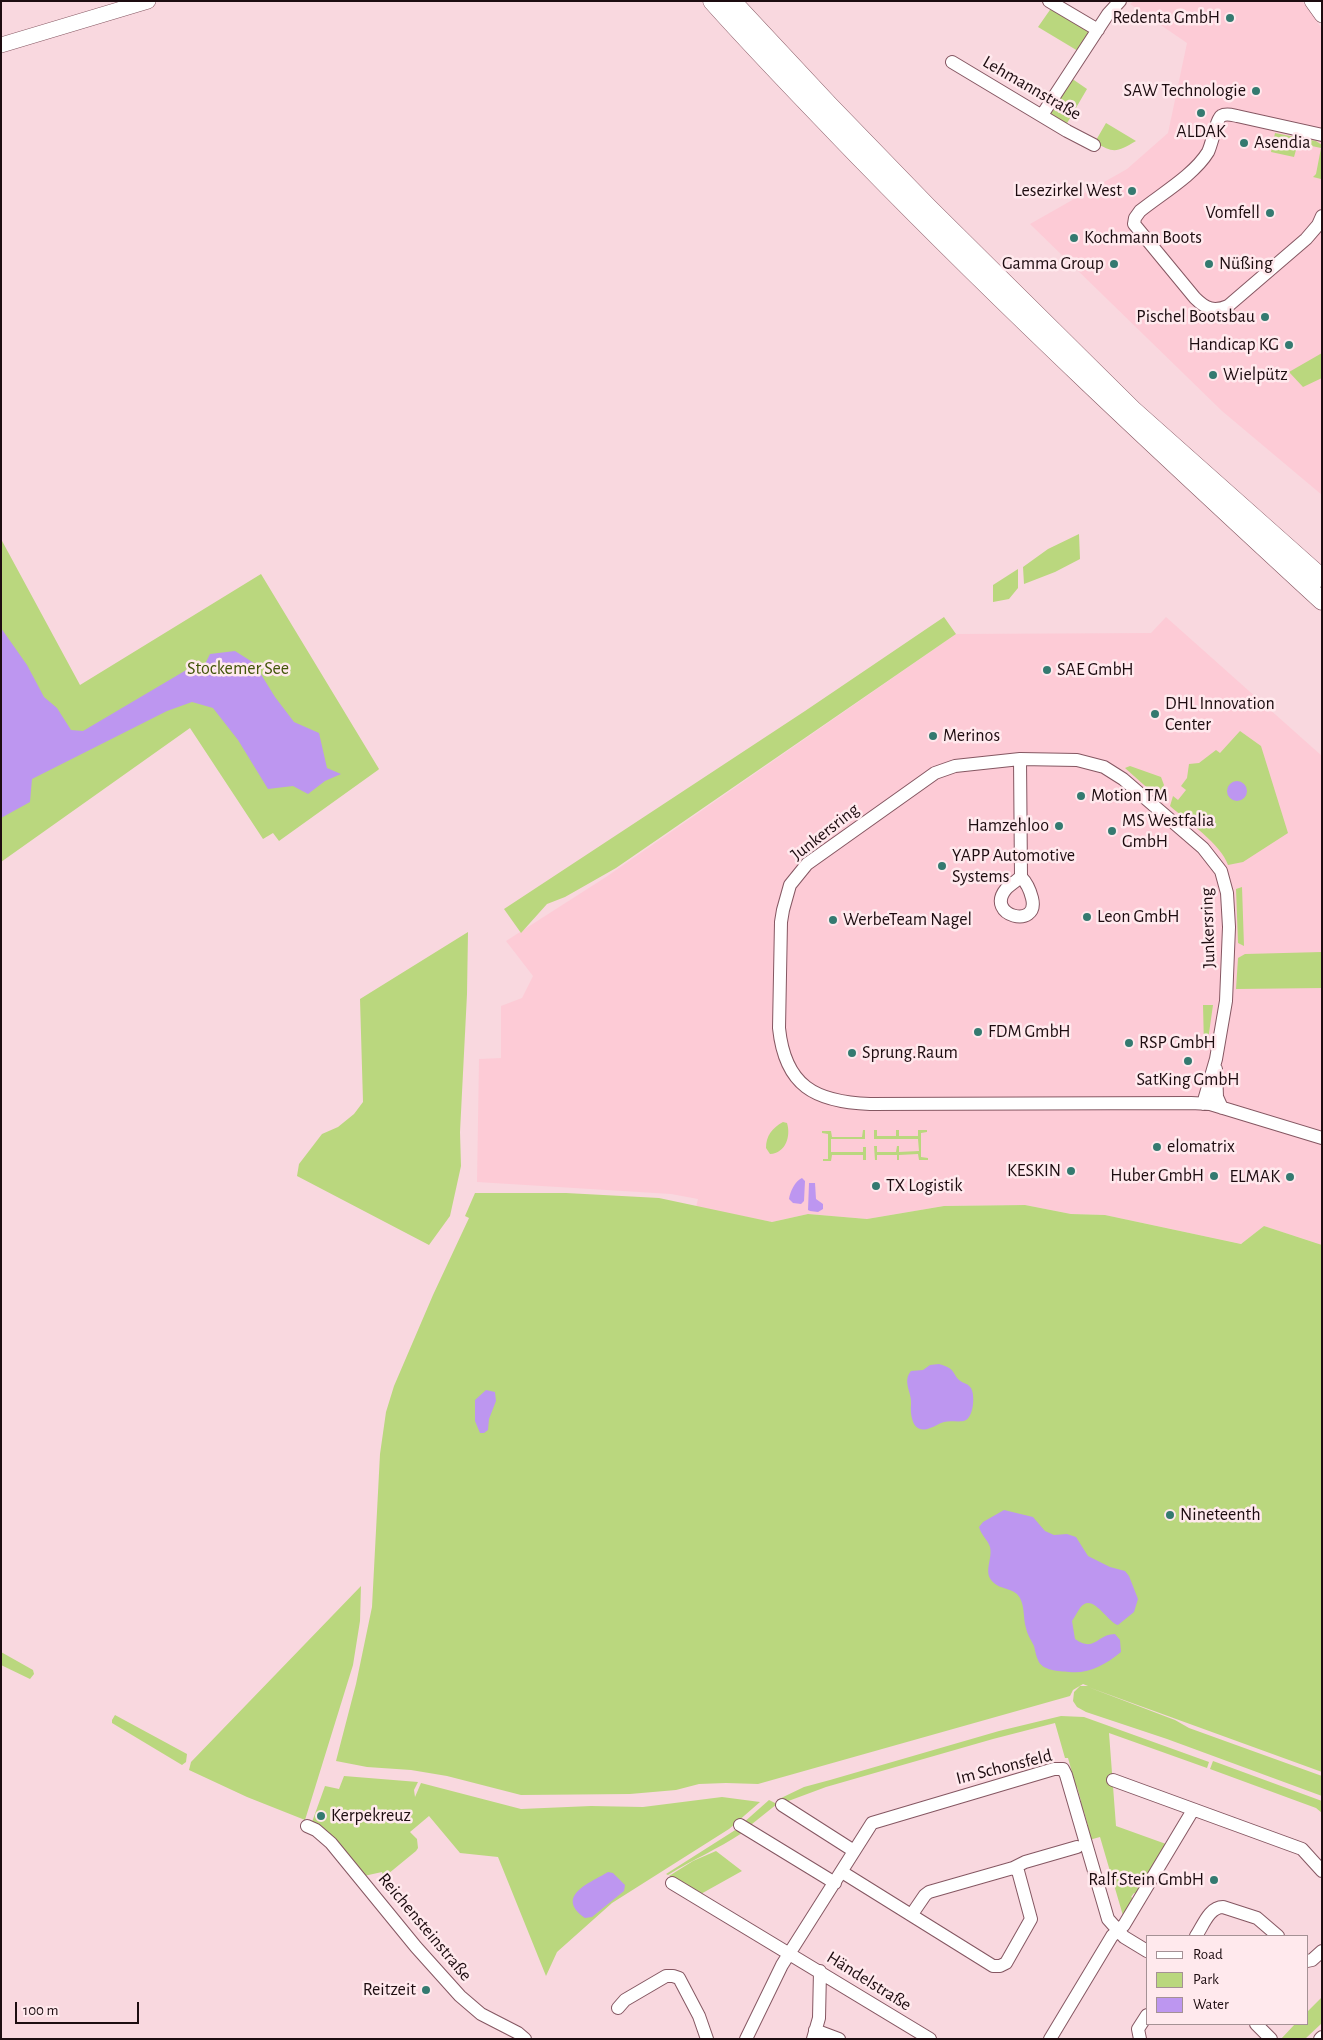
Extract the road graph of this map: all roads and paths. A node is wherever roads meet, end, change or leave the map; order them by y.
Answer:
1 (148, 1) edge
2 (712, 1) edge
3 (732, 1) edge
4 (1050, 1) edge
5 (1120, 1) edge
6 (1312, 1) edge
7 (1322, 16) edge
8 (1098, 30) junction
9 (1, 45) edge
10 (952, 62) dead end
11 (1042, 115) junction
12 (1322, 135) edge
13 (1094, 144) dead end
14 (1322, 216) edge
15 (1322, 578) edge
16 (1322, 601) edge
17 (1020, 760) junction
18 (1021, 877) dead end
19 (1216, 1060) junction
20 (1203, 1104) junction
21 (1222, 1108) junction
22 (1322, 1138) edge
23 (1113, 1780) dead end
24 (782, 1805) dead end
25 (1193, 1810) junction
26 (740, 1825) dead end
27 (307, 1826) dead end
28 (1078, 1847) dead end
29 (854, 1851) junction
30 (1013, 1868) junction
31 (1322, 1871) edge
32 (842, 1872) junction
33 (672, 1883) dead end
34 (834, 1883) junction
35 (912, 1914) junction
36 (1116, 1930) junction
37 (1197, 1935) edge
38 (1277, 1935) edge
39 (1146, 1950) edge
40 (1322, 1951) edge
41 (790, 1953) junction
42 (1308, 1961) edge
43 (820, 1971) junction
44 (618, 2008) dead end
45 (1146, 2017) edge
46 (1257, 2025) edge
47 (814, 2034) edge
48 (1051, 2038) edge
49 (525, 2039) edge
50 (707, 2039) edge
51 (746, 2039) edge
52 (839, 2039) edge
53 (930, 2039) edge
54 (1140, 2039) edge
55 (1271, 2039) edge

1 - 9 main road
2 - 16 highway
3 - 15 highway
4 - 8 street
5 - 8 street
6 - 7 main road
8 - 11 street
10 - 11 street, Lehmannstraße
11 - 13 street, Lehmannstraße
12 - 14 street
17 - 18 street
17 - 19 street, Junkersring
17 - 20 street, Junkersring
19 - 20 street, Junkersring
19 - 21 street, Junkersring
20 - 21 street, Junkersring
21 - 22 street, Junkersring
23 - 25 street
24 - 29 street
25 - 31 street
25 - 36 street
26 - 34 street
27 - 49 street, Reichensteinstraße
28 - 30 street
29 - 32 street, Im Schonsfeld
29 - 36 street, Im Schonsfeld
30 - 35 street
30 - 35 street
32 - 34 street, Im Schonsfeld
32 - 35 street
33 - 41 street, Händelstraße
34 - 41 street, Im Schonsfeld
36 - 39 street, Im Schonsfeld
36 - 48 street
37 - 38 street
40 - 42 street
41 - 43 street, Händelstraße
41 - 51 street
43 - 47 street
43 - 53 street, Händelstraße
44 - 50 street
45 - 54 street
46 - 55 street
47 - 52 street

